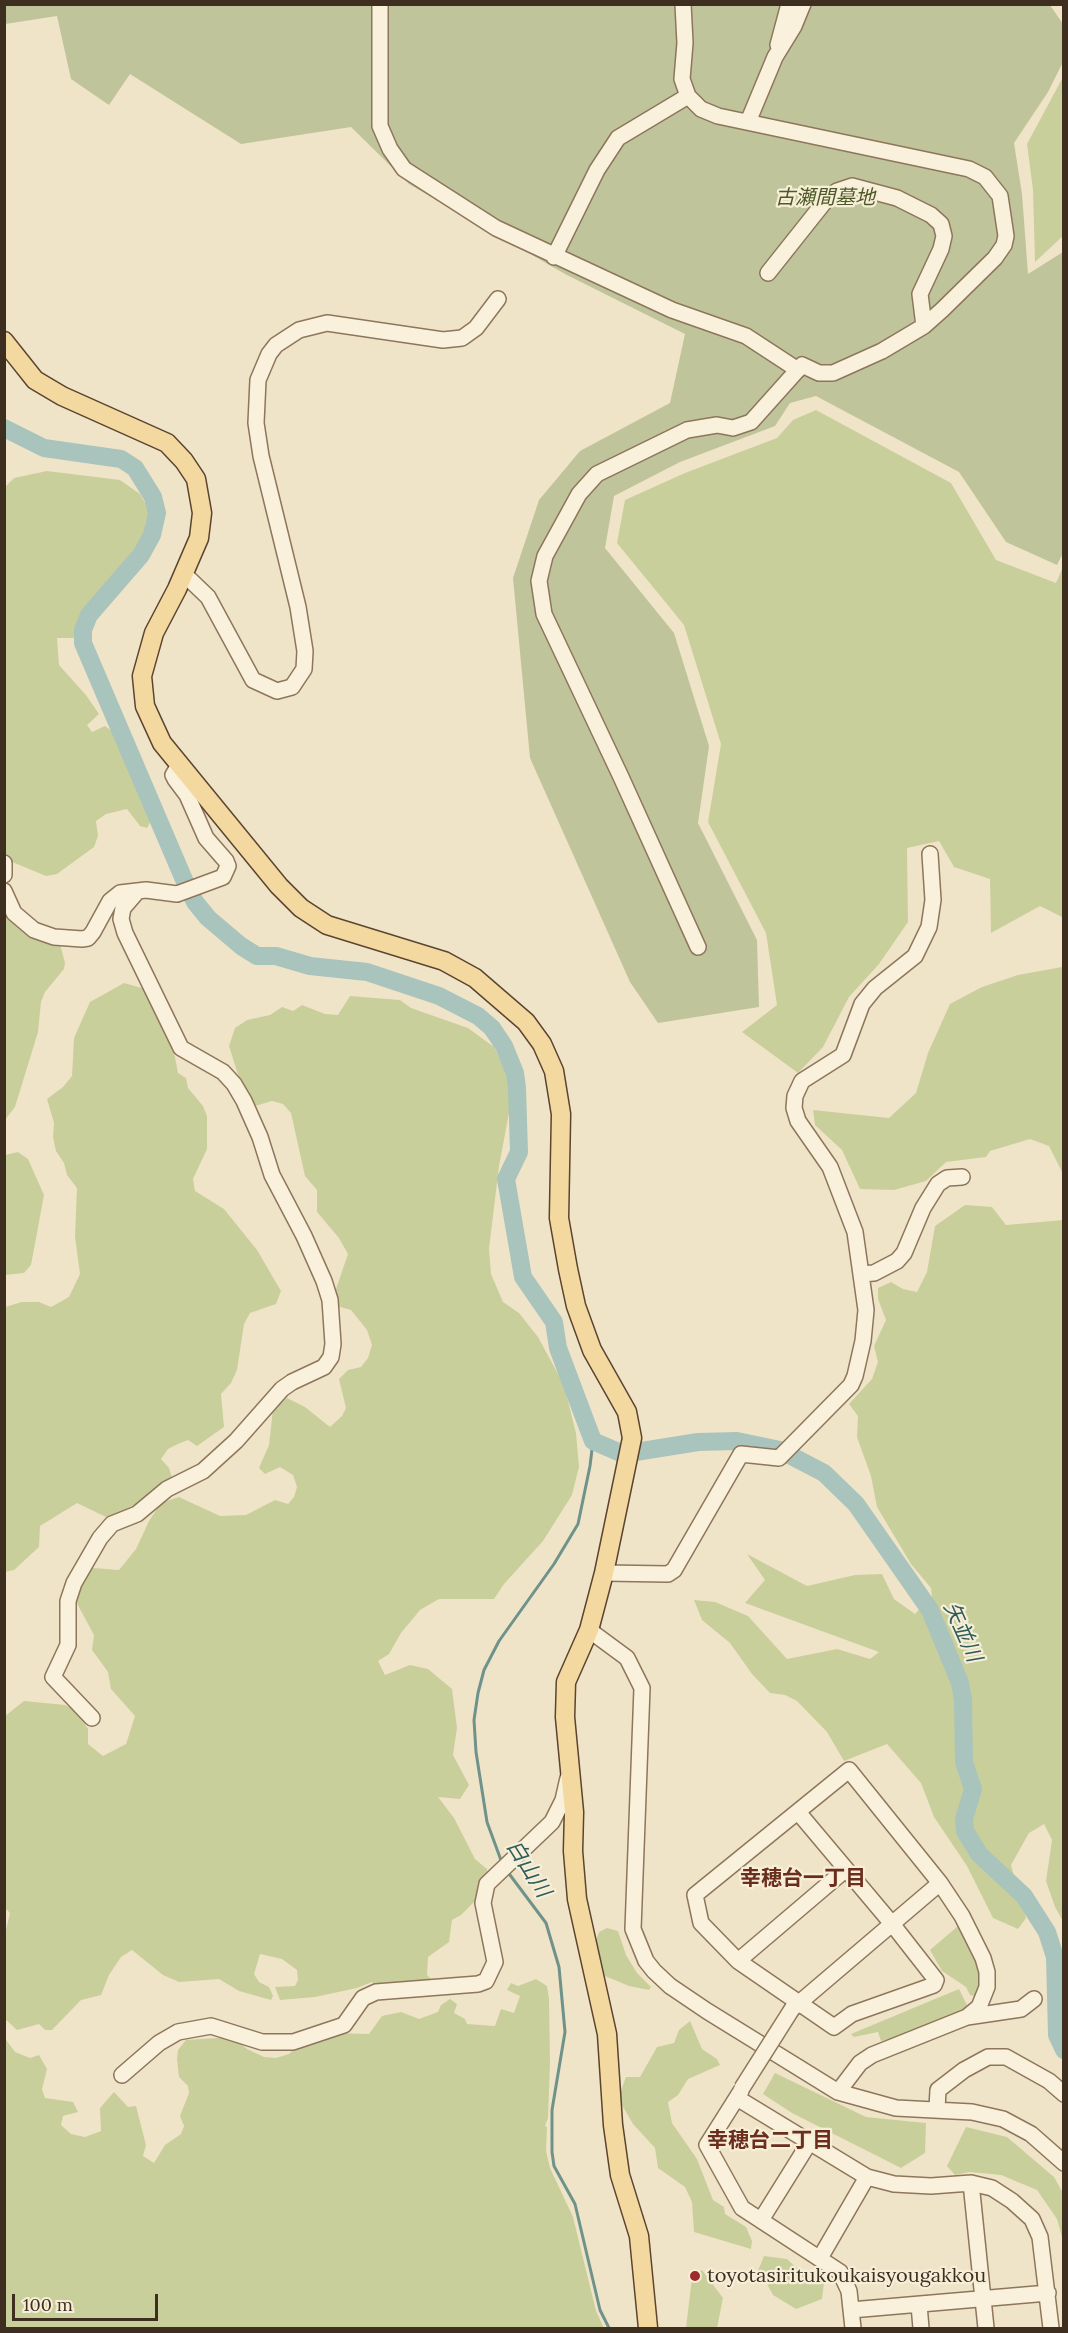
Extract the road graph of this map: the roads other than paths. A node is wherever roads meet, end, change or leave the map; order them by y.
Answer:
1 (380, 4) edge
2 (683, 4) edge
3 (789, 4) edge
4 (803, 4) edge
5 (775, 57) junction
6 (688, 96) junction
7 (748, 122) junction
8 (554, 257) junction
9 (768, 273) dead end
10 (498, 299) dead end
11 (924, 326) junction
12 (4, 340) edge
13 (798, 370) junction
14 (184, 574) junction
15 (179, 765) junction
16 (930, 854) dead end
17 (4, 863) edge
18 (4, 875) edge
19 (4, 891) edge
20 (136, 892) junction
21 (698, 947) dead end
22 (962, 1177) dead end
23 (861, 1274) junction
24 (604, 1573) junction
25 (589, 1630) junction
26 (92, 1718) dead end
27 (568, 1766) junction
28 (798, 1812) junction
29 (845, 1870) junction
30 (940, 1883) junction
31 (893, 1924) junction
32 (738, 1961) junction
33 (1034, 1999) dead end
34 (795, 2006) junction
35 (967, 2017) junction
36 (123, 2074) dead end
37 (838, 2092) junction
38 (740, 2093) junction
39 (1064, 2094) edge
40 (937, 2109) junction
41 (809, 2143) junction
42 (1064, 2163) edge
43 (867, 2177) junction
44 (971, 2183) junction
45 (761, 2220) junction
46 (820, 2258) junction
47 (1048, 2293) junction
48 (984, 2298) junction
49 (919, 2305) junction
50 (851, 2310) junction
51 (648, 2328) edge
52 (853, 2328) edge
53 (921, 2328) edge
54 (986, 2328) edge
55 (1051, 2328) edge

1 - 8 street
2 - 6 street
3 - 5 street
4 - 5 street
5 - 7 street
6 - 7 street
6 - 8 street
7 - 11 street
8 - 13 street
9 - 11 street
10 - 14 street
11 - 13 street
12 - 14 main road
13 - 21 street
14 - 15 main road
15 - 20 street
15 - 24 main road
16 - 23 street
17 - 18 street
19 - 20 street
20 - 26 street
22 - 23 street
23 - 24 street
24 - 25 main road
25 - 27 main road
25 - 37 street
27 - 36 street
27 - 51 main road
28 - 29 street
28 - 30 street
28 - 32 street
29 - 31 street
29 - 32 street
30 - 31 street
30 - 35 street
31 - 34 street
31 - 34 street
32 - 34 street
33 - 35 street
34 - 38 street, bridge
35 - 37 street
37 - 40 street
38 - 41 street
38 - 45 street
39 - 40 street
40 - 42 street
41 - 43 street
41 - 45 street
43 - 44 street
43 - 46 street
44 - 47 street
44 - 48 street
45 - 46 street
46 - 50 street
47 - 48 street
47 - 55 street
48 - 49 street
48 - 54 street
49 - 50 street
49 - 53 street
50 - 52 street

